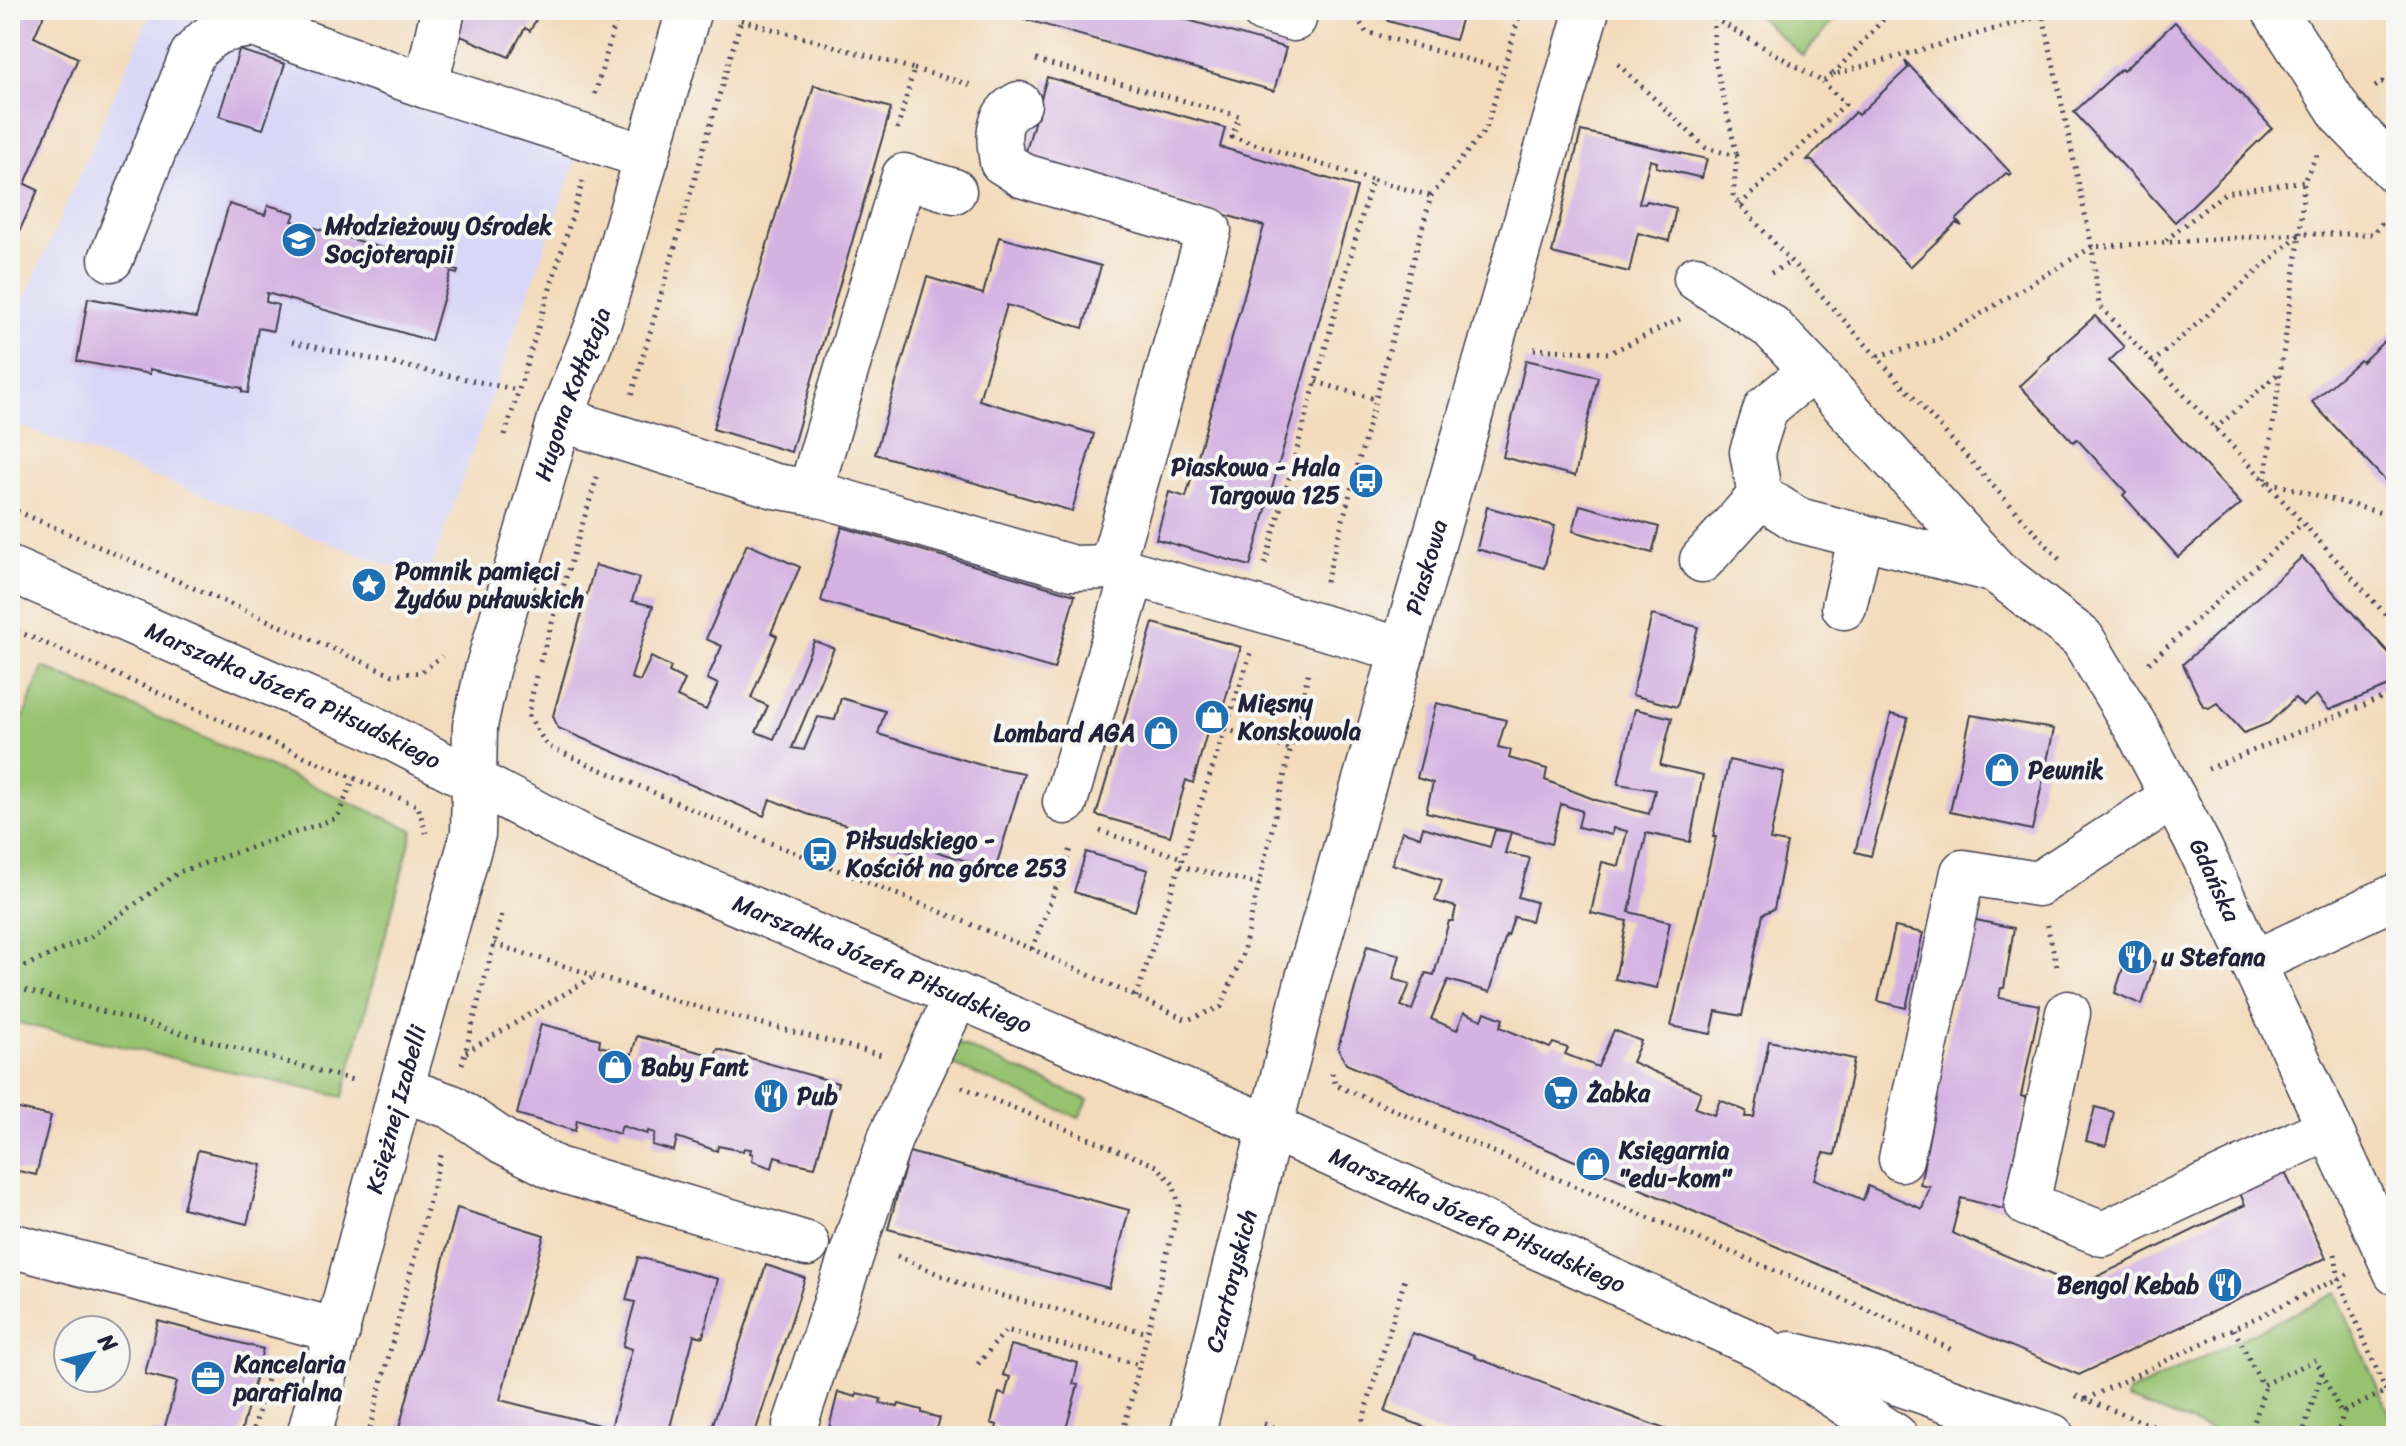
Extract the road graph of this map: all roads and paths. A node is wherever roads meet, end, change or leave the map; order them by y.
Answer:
1 (443, 10) edge
2 (619, 10) edge
3 (689, 10) edge
4 (744, 10) edge
5 (1352, 10) edge
6 (1521, 10) edge
7 (1587, 10) edge
8 (1700, 10) edge
9 (1892, 10) edge
10 (2062, 10) edge
11 (2274, 10) edge
12 (2042, 13) edge
13 (1714, 14) edge
14 (741, 20) junction
15 (304, 25) edge
16 (1607, 53) dead end
17 (914, 69) junction
18 (1503, 69) junction
19 (1832, 75) junction
20 (1823, 82) junction
21 (426, 86) junction
22 (1010, 87) junction
23 (589, 139) junction
24 (1737, 156) junction
25 (647, 157) junction
26 (2315, 160) dead end
27 (2396, 172) edge
28 (904, 176) junction
29 (1372, 180) dead end
30 (2304, 181) junction
31 (954, 191) dead end
32 (1740, 205) junction
33 (2387, 216) dead end
34 (2300, 234) junction
35 (2165, 241) junction
36 (2092, 247) junction
37 (111, 259) dead end
38 (1696, 278) dead end
39 (292, 342) dead end
40 (1533, 349) dead end
41 (1610, 353) dead end
42 (2152, 363) junction
43 (1812, 370) junction
44 (2281, 372) junction
45 (1316, 382) dead end
46 (517, 390) junction
47 (1375, 399) junction
48 (560, 419) junction
49 (2215, 429) junction
50 (616, 438) junction
51 (501, 447) dead end
52 (2265, 481) junction
53 (810, 492) junction
54 (1760, 496) junction
55 (10, 508) edge
56 (2396, 517) edge
57 (2303, 523) junction
58 (1861, 536) junction
59 (1702, 560) dead end
60 (10, 569) edge
61 (1122, 571) junction
62 (1996, 571) junction
63 (1844, 607) dead end
64 (1319, 626) junction
65 (2396, 626) edge
66 (10, 628) edge
67 (446, 643) dead end
68 (1403, 650) junction
69 (2139, 672) dead end
70 (2396, 692) edge
71 (1225, 729) dead end
72 (1290, 749) junction
73 (354, 778) junction
74 (476, 782) junction
75 (2189, 783) junction
76 (1072, 814) junction
77 (427, 836) dead end
78 (1182, 858) dead end
79 (1180, 866) dead end
80 (1259, 884) junction
81 (2038, 884) junction
82 (2396, 896) edge
83 (502, 914) dead end
84 (494, 944) junction
85 (1032, 949) junction
86 (2253, 963) junction
87 (10, 973) edge
88 (596, 976) junction
89 (10, 986) edge
90 (957, 995) junction
91 (2068, 1013) joint
92 (465, 1053) junction
93 (1328, 1059) dead end
94 (922, 1071) junction
95 (348, 1079) dead end
96 (401, 1089) junction
97 (452, 1107) junction
98 (1270, 1127) junction
99 (2329, 1128) junction
100 (1901, 1159) dead end
101 (858, 1238) junction
102 (807, 1244) dead end
103 (10, 1245) edge
104 (2391, 1262) edge
105 (1405, 1279) dead end
106 (2339, 1280) junction
107 (2234, 1329) junction
108 (338, 1331) junction
109 (1148, 1333) junction
110 (1760, 1347) junction
111 (1958, 1353) dead end
112 (978, 1364) dead end
113 (1140, 1365) junction
114 (2322, 1372) junction
115 (2266, 1383) junction
116 (2386, 1391) junction
117 (2071, 1395) dead end
118 (2086, 1399) junction
119 (2344, 1411) junction
120 (2396, 1415) edge
121 (1264, 1424) dead end
122 (1891, 1435) edge
123 (2050, 1435) edge
124 (309, 1436) edge
125 (368, 1436) edge
126 (796, 1436) edge
127 (1122, 1436) edge
128 (1192, 1436) edge
129 (1308, 1436) edge
130 (1358, 1436) edge
131 (2179, 1436) edge
132 (2250, 1436) edge
133 (2302, 1436) edge
134 (2337, 1436) edge

1 - 21 main road
2 - 23 path
3 - 25 main road, Hugona Kołłątaja
4 - 14 path
5 - 18 path
6 - 18 path
7 - 68 main road, Piaskowa
8 - 13 path
9 - 19 path
10 - 12 path
11 - 27 main road
12 - 19 path
12 - 36 path
13 - 20 path
13 - 24 path
14 - 17 path
14 - 50 path
15 - 21 main road
15 - 37 main road
16 - 24 path
17 - 22 path
17 - 28 path
18 - 47 path
19 - 20 path
20 - 32 path
21 - 23 main road
22 - 29 path
22 - 61 main road
23 - 25 main road
23 - 46 path
24 - 32 path
25 - 48 main road, Hugona Kołłątaja
26 - 30 path
28 - 31 main road
28 - 53 main road
30 - 34 path
30 - 35 path
32 - 36 path
33 - 34 path
34 - 35 path
34 - 42 path
34 - 44 path
35 - 36 path
36 - 42 path
38 - 43 main road
39 - 46 path
40 - 41 path
42 - 49 path
43 - 54 main road
43 - 62 main road
44 - 49 path
44 - 52 path
45 - 47 path
46 - 51 path
47 - 64 path
48 - 50 main road
48 - 74 main road, Hugona Kołłątaja
49 - 52 path
50 - 53 main road
50 - 85 path
52 - 56 path
52 - 57 path
53 - 61 main road
54 - 58 main road
54 - 59 main road
55 - 67 path
57 - 65 path
57 - 69 path
58 - 62 main road
58 - 63 main road
60 - 74 main road, Marszałka Józefa Piłsudskiego
61 - 64 main road
61 - 76 main road
62 - 75 main road, Gdańska
64 - 68 main road
64 - 72 path
66 - 73 path
68 - 98 main road, Piaskowa
70 - 75 path
71 - 72 path
72 - 80 path
73 - 77 path
73 - 87 path
74 - 90 main road, Marszałka Józefa Piłsudskiego
74 - 96 main road, Księżnej Izabelli
75 - 81 main road
75 - 86 main road, Gdańska
76 - 78 path
76 - 85 path
79 - 80 path
80 - 85 path
81 - 91 path
81 - 100 main road
82 - 86 main road
83 - 84 path
84 - 88 path
84 - 92 path
86 - 99 main road, Gdańska
88 - 92 path
88 - 94 path
89 - 95 path
90 - 94 main road
90 - 98 main road, Marszałka Józefa Piłsudskiego
91 - 99 main road
92 - 97 path
93 - 111 path
94 - 101 main road
94 - 109 path
96 - 97 main road
96 - 108 main road, Księżnej Izabelli
97 - 102 main road
97 - 125 path
98 - 110 main road, Marszałka Józefa Piłsudskiego
98 - 128 main road, Czartoryskich
99 - 104 main road, Gdańska
101 - 109 path
101 - 126 main road
103 - 108 main road
104 - 106 path
105 - 130 path
106 - 107 path
106 - 116 path
107 - 115 path
107 - 118 path
108 - 124 main road, Księżnej Izabelli
109 - 113 path
110 - 122 main road, Marszałka Józefa Piłsudskiego
110 - 123 main road, Marszałka Józefa Piłsudskiego
112 - 113 path
113 - 127 path
114 - 115 path
114 - 119 path
114 - 133 path
115 - 132 path
116 - 119 path
116 - 120 path
117 - 118 path
118 - 131 path
119 - 134 path
121 - 129 path

